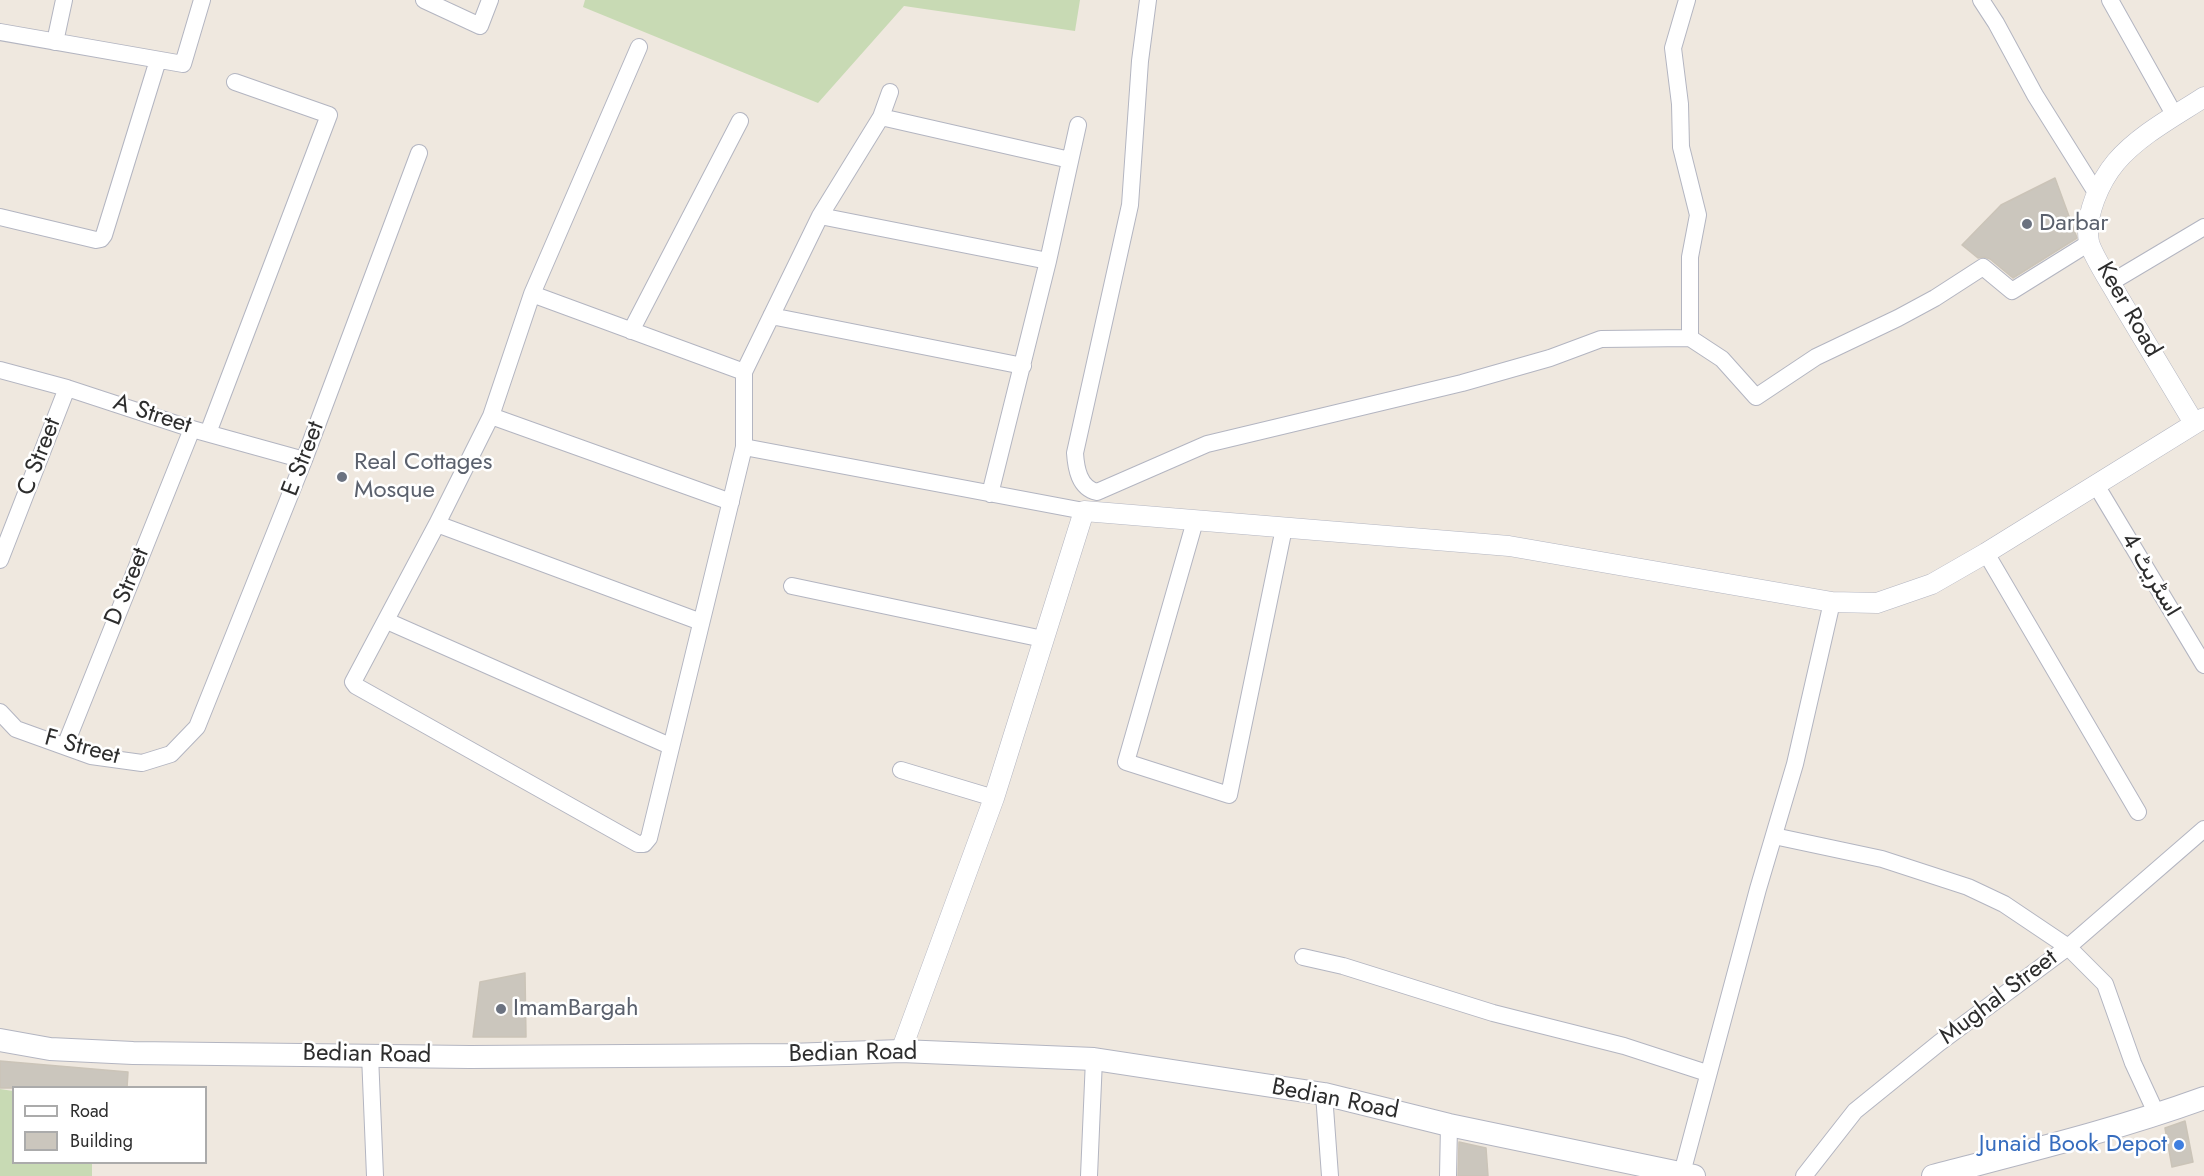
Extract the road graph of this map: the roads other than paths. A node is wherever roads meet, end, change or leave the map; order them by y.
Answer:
1 (64, 0) edge
2 (202, 0) edge
3 (424, 0) edge
4 (490, 0) edge
5 (1148, 0) edge
6 (1687, 0) edge
7 (1981, 0) edge
8 (2110, 0) edge
9 (0, 32) edge
10 (55, 42) junction
11 (639, 47) dead end
12 (158, 60) junction
13 (235, 82) dead end
14 (890, 92) dead end
15 (2204, 97) edge
16 (2175, 116) junction
17 (881, 117) junction
18 (740, 121) dead end
19 (1078, 125) dead end
20 (419, 153) dead end
21 (1070, 160) junction
22 (2097, 194) junction
23 (820, 216) junction
24 (0, 217) edge
25 (2204, 227) edge
26 (2089, 243) junction
27 (1048, 261) junction
28 (2110, 283) junction
29 (532, 294) junction
30 (771, 316) junction
31 (631, 331) junction
32 (1690, 338) junction
33 (1023, 366) junction
34 (0, 370) edge
35 (744, 372) junction
36 (67, 388) junction
37 (491, 416) junction
38 (2199, 421) edge
39 (192, 429) junction
40 (208, 433) junction
41 (744, 447) junction
42 (304, 460) junction
43 (2096, 485) junction
44 (990, 494) junction
45 (731, 502) junction
46 (1084, 511) junction
47 (1195, 521) junction
48 (437, 524) junction
49 (1284, 528) junction
50 (1986, 553) junction
51 (0, 560) edge
52 (792, 586) dead end
53 (1832, 602) junction
54 (387, 621) junction
55 (701, 622) junction
56 (1043, 639) junction
57 (2204, 665) edge
58 (0, 712) edge
59 (65, 746) junction
60 (670, 746) junction
61 (171, 754) joint
62 (901, 770) dead end
63 (994, 798) junction
64 (2138, 812) dead end
65 (2204, 829) edge
66 (1774, 836) junction
67 (2068, 947) junction
68 (1303, 957) dead end
69 (0, 1040) edge
70 (901, 1051) junction
71 (370, 1055) junction
72 (1094, 1059) junction
73 (1707, 1073) junction
74 (1324, 1094) junction
75 (2204, 1098) edge
76 (2157, 1115) junction
77 (1449, 1125) junction
78 (1688, 1175) edge
79 (375, 1176) edge
80 (1089, 1176) edge
81 (1330, 1176) edge
82 (1448, 1176) edge
83 (1804, 1176) edge
84 (1934, 1176) edge

1 - 10 street
2 - 12 street
3 - 4 street
5 - 32 street
6 - 32 street
7 - 22 street
8 - 16 street
9 - 10 street
10 - 12 street
11 - 29 street
12 - 24 street
13 - 40 street
14 - 17 street
15 - 16 street, Keer Road
16 - 22 street, Keer Road
17 - 21 street
17 - 23 street
18 - 31 street
19 - 21 street
20 - 42 street, E Street
21 - 27 street
22 - 26 street, Keer Road
23 - 27 street
23 - 30 street
25 - 28 street
26 - 28 street, Keer Road
26 - 32 street
27 - 33 street
28 - 38 street, Keer Road
29 - 31 street
29 - 37 street
30 - 33 street
30 - 35 street
31 - 35 street
33 - 44 street
34 - 36 street, A Street
35 - 41 street
36 - 39 street, A Street
36 - 51 street, C Street
37 - 45 street
37 - 48 street
38 - 43 street
39 - 40 street, A Street
39 - 59 street, D Street
40 - 42 street, A Street
41 - 44 street
41 - 45 street
42 - 61 street, E Street
43 - 50 street
43 - 57 street, اسٹریٹ 4
44 - 46 street
45 - 55 street
46 - 47 street
46 - 56 street
47 - 49 street
47 - 49 street
48 - 54 street
48 - 55 street
49 - 53 street
50 - 53 street
50 - 64 street
52 - 56 street
53 - 66 street
54 - 60 street
54 - 60 street
55 - 60 street
56 - 63 street
58 - 59 street, F Street
59 - 61 street, F Street
62 - 63 street
63 - 70 street
65 - 67 street, Mughal Street
66 - 67 street
66 - 73 street
67 - 76 street
67 - 83 street, Mughal Street
68 - 73 street
69 - 71 main road, Bedian Road
70 - 71 main road, Bedian Road
70 - 72 main road, Bedian Road
71 - 79 street
72 - 74 main road, Bedian Road
72 - 80 street
73 - 78 street
74 - 77 main road, Bedian Road
74 - 81 street
75 - 76 main road
76 - 84 main road
77 - 78 main road, Bedian Road
77 - 82 street

